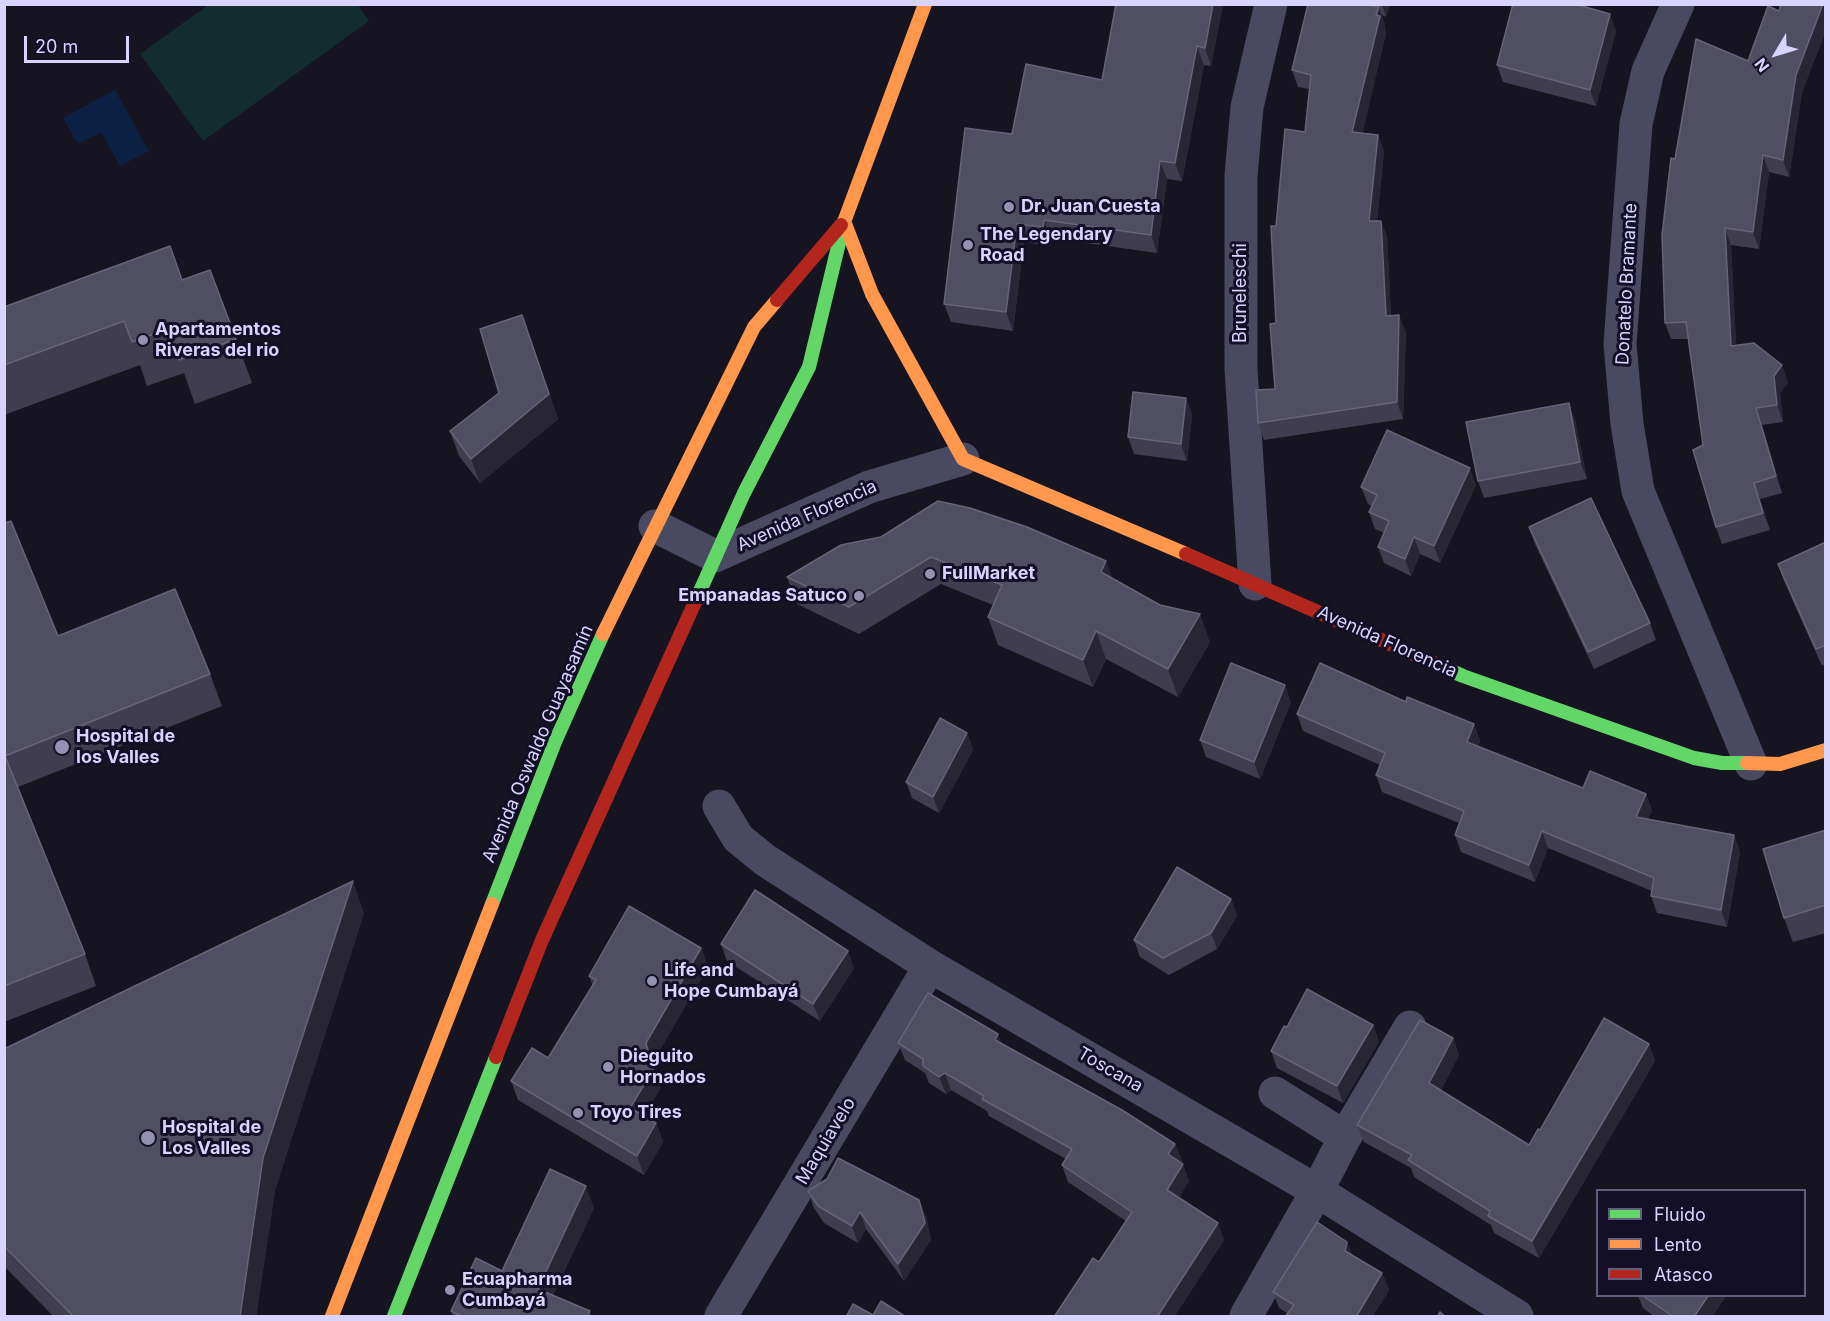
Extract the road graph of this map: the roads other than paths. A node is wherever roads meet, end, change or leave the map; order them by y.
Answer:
1 (925, 4) edge
2 (1271, 4) edge
3 (1678, 4) edge
4 (844, 221) junction
5 (963, 459) junction
6 (655, 526) junction
7 (715, 556) junction
8 (1255, 584) junction
9 (1826, 750) edge
10 (1751, 764) junction
11 (718, 806) dead end
12 (930, 966) junction
13 (1410, 1027) dead end
14 (1275, 1093) dead end
15 (1345, 1137) junction
16 (1317, 1191) junction
17 (332, 1317) edge
18 (394, 1317) edge
19 (721, 1317) edge
20 (1245, 1317) edge
21 (1517, 1317) edge

1 - 4 main road, Avenida Oswaldo Guayasamín
2 - 8 street, Bruneleschi
3 - 10 street, Donatelo Bramante
4 - 5 main road
4 - 6 main road, Avenida Oswaldo Guayasamín
4 - 7 main road, Avenida Oswaldo Guayasamín
5 - 7 street, Avenida Florencia
5 - 8 main road, Avenida Florencia
6 - 7 street, Avenida Florencia
6 - 17 main road, Avenida Oswaldo Guayasamín
7 - 18 main road, Avenida Oswaldo Guayasamín
8 - 10 main road, Avenida Florencia
9 - 10 main road, Avenida Florencia
11 - 12 street, Toscana
12 - 16 street, Toscana
12 - 19 street, Maquiavelo
13 - 15 street
14 - 15 street
15 - 16 street
16 - 20 street
16 - 21 street, Toscana

